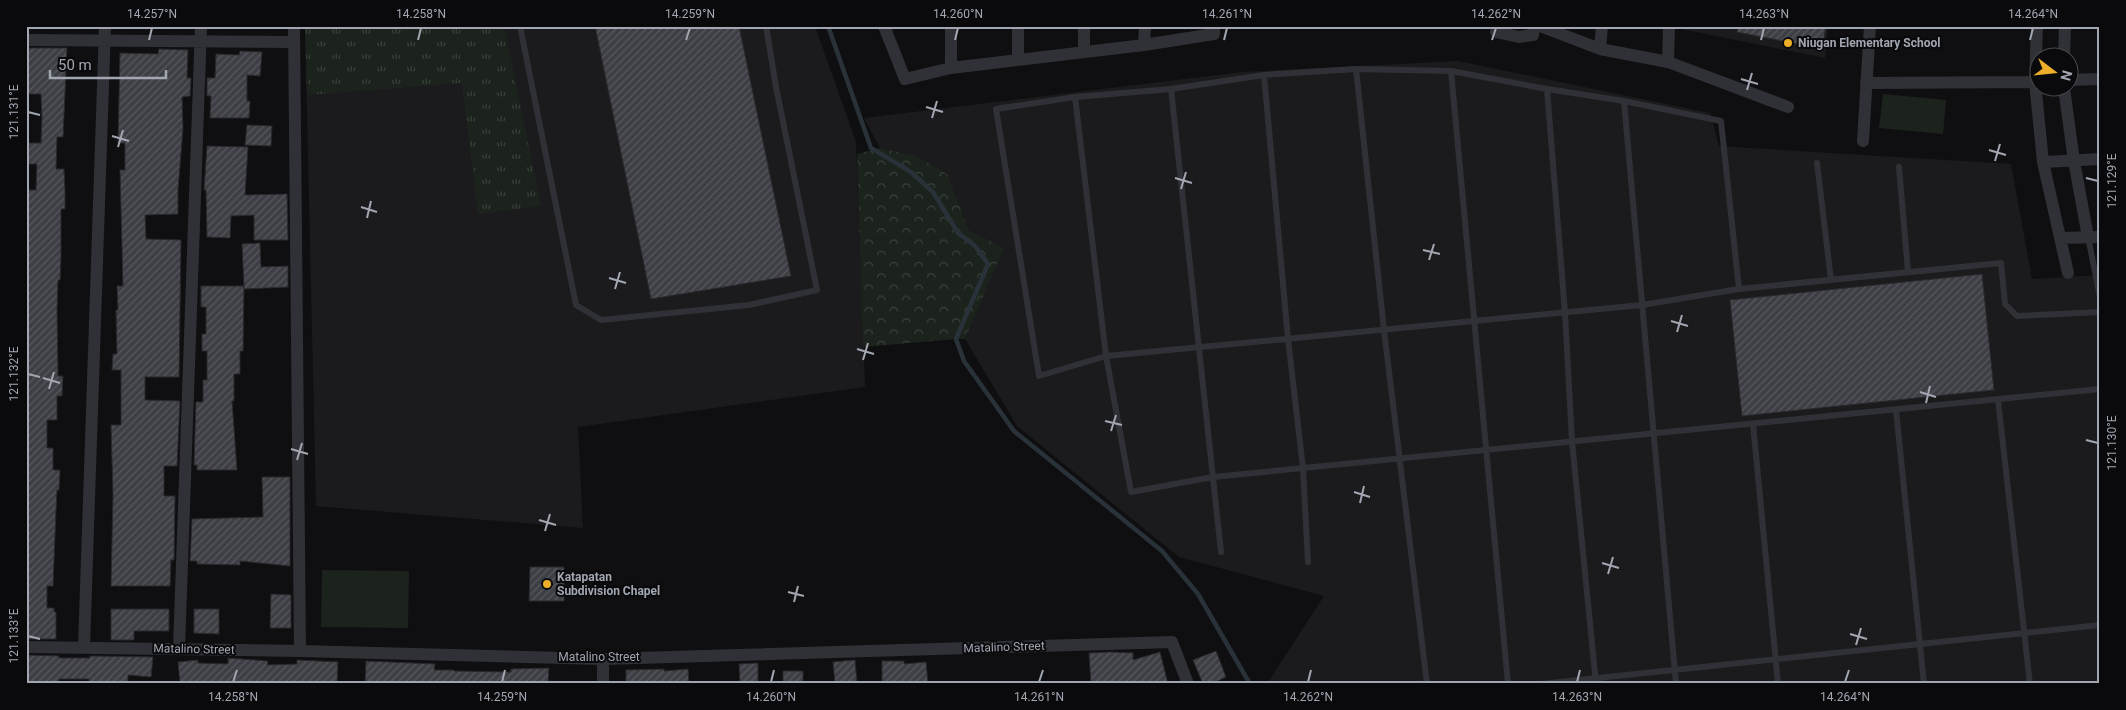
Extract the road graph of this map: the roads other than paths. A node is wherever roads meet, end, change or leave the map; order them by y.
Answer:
1 (105, 26) edge
2 (201, 26) edge
3 (294, 26) edge
4 (520, 26) edge
5 (766, 26) edge
6 (884, 26) edge
7 (951, 26) edge
8 (1018, 26) edge
9 (1084, 26) edge
10 (1145, 26) edge
11 (1214, 26) edge
12 (1534, 26) edge
13 (1540, 26) edge
14 (1602, 26) edge
15 (1669, 26) edge
16 (1870, 26) edge
17 (2037, 26) edge
18 (2065, 26) edge
19 (1496, 32) dead end
20 (26, 40) edge
21 (104, 40) junction
22 (201, 41) junction
23 (294, 42) junction
24 (1144, 45) junction
25 (2037, 48) edge
26 (2064, 48) edge
27 (1600, 49) junction
28 (1084, 52) junction
29 (1018, 60) junction
30 (1668, 62) junction
31 (951, 68) junction
32 (1356, 68) junction
33 (1451, 71) junction
34 (1264, 75) junction
35 (2100, 79) edge
36 (2078, 80) edge
37 (2028, 82) edge
38 (1866, 83) junction
39 (1171, 89) junction
40 (1547, 89) junction
41 (1075, 97) junction
42 (2038, 98) edge
43 (2065, 98) edge
44 (1624, 101) junction
45 (1788, 107) dead end
46 (1863, 141) dead end
47 (2100, 159) edge
48 (2074, 161) junction
49 (2044, 162) junction
50 (1817, 163) dead end
51 (1899, 167) dead end
52 (2094, 237) edge
53 (2060, 238) junction
54 (1908, 272) junction
55 (2068, 272) dead end
56 (1831, 280) junction
57 (1739, 289) junction
58 (2099, 289) edge
59 (2100, 297) edge
60 (1642, 305) junction
61 (2100, 312) edge
62 (1565, 313) junction
63 (1475, 321) junction
64 (1384, 330) junction
65 (1288, 339) junction
66 (1200, 347) junction
67 (1106, 356) junction
68 (2100, 390) edge
69 (1998, 400) junction
70 (1896, 410) junction
71 (1753, 424) junction
72 (1653, 434) junction
73 (1572, 441) junction
74 (1488, 450) junction
75 (1398, 458) junction
76 (1303, 468) junction
77 (1213, 477) junction
78 (1221, 552) dead end
79 (1308, 562) dead end
80 (2100, 625) edge
81 (2025, 633) junction
82 (1920, 644) junction
83 (26, 647) edge
84 (84, 647) junction
85 (179, 648) junction
86 (300, 651) junction
87 (603, 659) junction
88 (1776, 659) junction
89 (1674, 670) junction
90 (1595, 681) edge
91 (603, 684) edge
92 (1188, 684) edge
93 (1427, 684) edge
94 (1508, 684) edge
95 (1541, 684) edge
96 (1676, 684) edge
97 (1778, 684) edge
98 (1924, 684) edge
99 (2030, 684) edge

1 - 21 street
2 - 22 street
3 - 23 street
4 - 5 lane
6 - 31 street
7 - 31 street
8 - 29 street
9 - 28 street
10 - 24 street
11 - 24 street
12 - 19 street
13 - 27 street
14 - 27 street
15 - 30 street
16 - 38 street
17 - 25 street
18 - 26 street
20 - 21 street
21 - 22 street
21 - 84 street
22 - 23 street
22 - 85 street
23 - 86 street
24 - 28 street
27 - 30 street
28 - 29 street
29 - 31 street
30 - 45 street
32 - 33 lane
32 - 34 lane
32 - 64 lane
33 - 40 lane
33 - 63 lane
34 - 39 lane
34 - 65 lane
35 - 36 street
37 - 38 street
38 - 46 street
39 - 41 lane
39 - 66 lane
40 - 44 lane
40 - 62 lane
41 - 67 lane
41 - 67 lane
42 - 49 street
43 - 48 street
44 - 57 lane
44 - 60 lane
47 - 48 street
48 - 49 street
48 - 52 street
49 - 53 street
50 - 56 lane
51 - 54 lane
52 - 53 street
52 - 58 lane
53 - 55 street
54 - 56 lane
54 - 61 lane
56 - 57 lane
57 - 60 lane
58 - 59 lane
60 - 62 lane
60 - 72 lane
62 - 63 lane
62 - 73 lane
63 - 64 lane
63 - 74 lane
64 - 65 lane
64 - 75 lane
65 - 66 lane
65 - 76 lane
66 - 67 lane
66 - 77 lane
67 - 77 lane
68 - 69 lane
69 - 70 lane
69 - 81 lane
70 - 71 lane
70 - 82 lane
71 - 72 lane
71 - 88 lane
72 - 73 lane
72 - 89 lane
73 - 74 lane
73 - 90 lane
74 - 75 lane
74 - 94 lane
75 - 76 lane
75 - 93 lane
76 - 77 lane
76 - 79 lane
77 - 78 lane
80 - 81 lane
81 - 82 lane
81 - 99 lane
82 - 88 lane
82 - 98 lane
83 - 84 street, Matalino Street
84 - 85 street, Matalino Street
85 - 86 street, Matalino Street
86 - 87 street, Matalino Street
87 - 91 street
87 - 92 street, Matalino Street
88 - 89 lane
88 - 97 lane
89 - 90 lane
89 - 96 lane
90 - 95 lane

